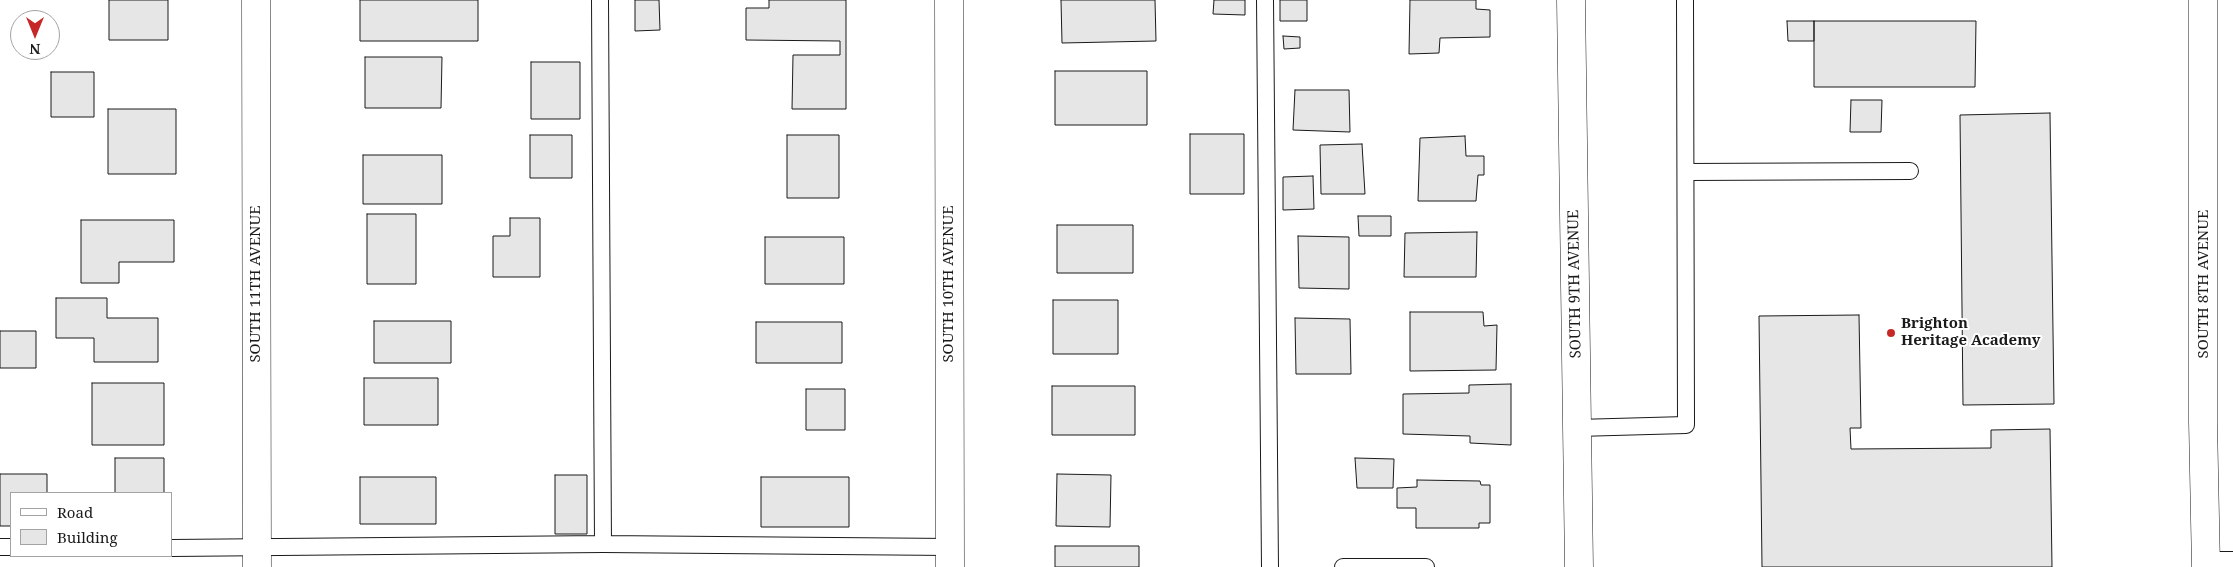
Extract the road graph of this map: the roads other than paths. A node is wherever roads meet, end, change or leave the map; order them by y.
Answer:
1 (256, 0) edge
2 (600, 0) edge
3 (949, 0) edge
4 (1265, 0) edge
5 (1570, 0) edge
6 (1685, 0) edge
7 (2203, 0) edge
8 (1910, 171) dead end
9 (1686, 172) junction
10 (1577, 428) junction
11 (603, 544) junction
12 (172, 548) edge
13 (950, 557) edge
14 (257, 558) edge
15 (2233, 560) edge
16 (2206, 563) edge
17 (1270, 567) edge
18 (1343, 567) edge
19 (1426, 567) edge
20 (1579, 567) edge

1 - 14 street, SOUTH 11TH AVENUE
2 - 11 lane
3 - 13 street, SOUTH 10TH AVENUE
4 - 17 lane
5 - 10 street, SOUTH 9TH AVENUE
6 - 9 lane
7 - 16 street, SOUTH 8TH AVENUE
8 - 9 lane
9 - 10 lane
10 - 20 street, SOUTH 9TH AVENUE
11 - 13 lane
11 - 14 lane
12 - 14 lane
15 - 16 lane
18 - 19 lane

